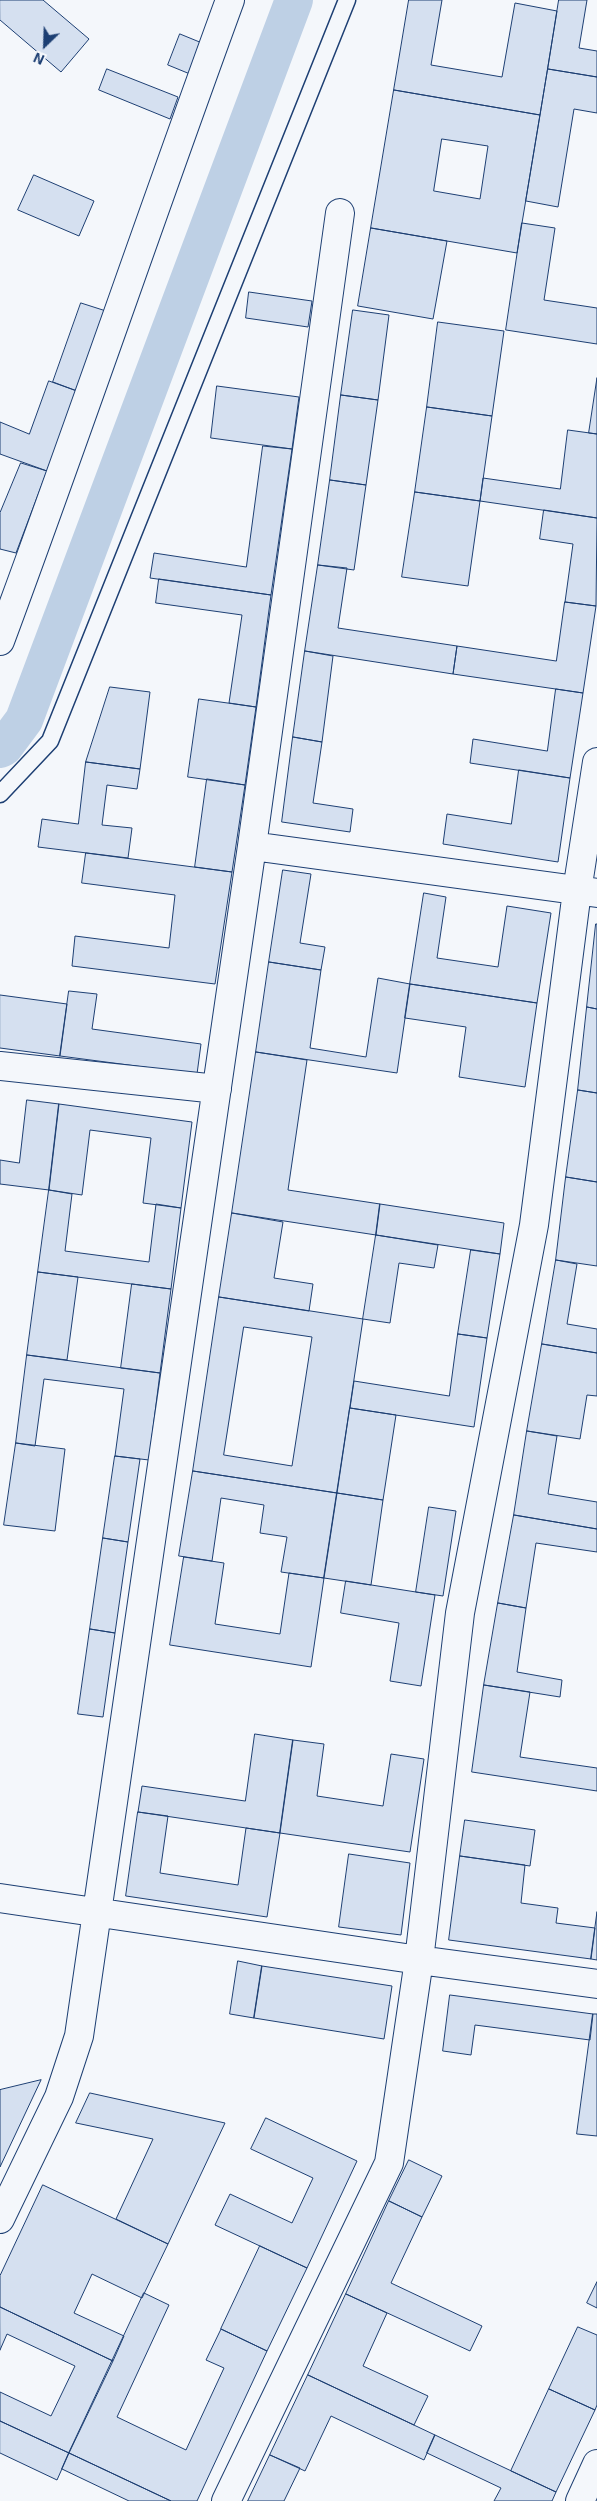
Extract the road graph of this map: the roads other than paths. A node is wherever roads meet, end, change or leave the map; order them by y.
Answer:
1 (230, 0) edge
2 (347, 0) edge
3 (340, 213) dead end
4 (0, 641) edge
5 (597, 762) edge
6 (0, 794) edge
7 (252, 846) junction
8 (587, 892) edge
9 (0, 1066) edge
10 (217, 1089) junction
11 (0, 1898) edge
12 (98, 1912) junction
13 (419, 1960) junction
14 (597, 1984) edge
15 (0, 2219) edge
16 (597, 2464) edge
17 (226, 2501) edge
18 (580, 2501) edge

1 - 4 street
2 - 6 lane
3 - 7 street
5 - 8 street
7 - 8 street
7 - 10 street
8 - 13 street
9 - 10 street
10 - 12 street
11 - 12 street
12 - 13 street
12 - 15 street
13 - 14 street
13 - 17 street
16 - 18 street

